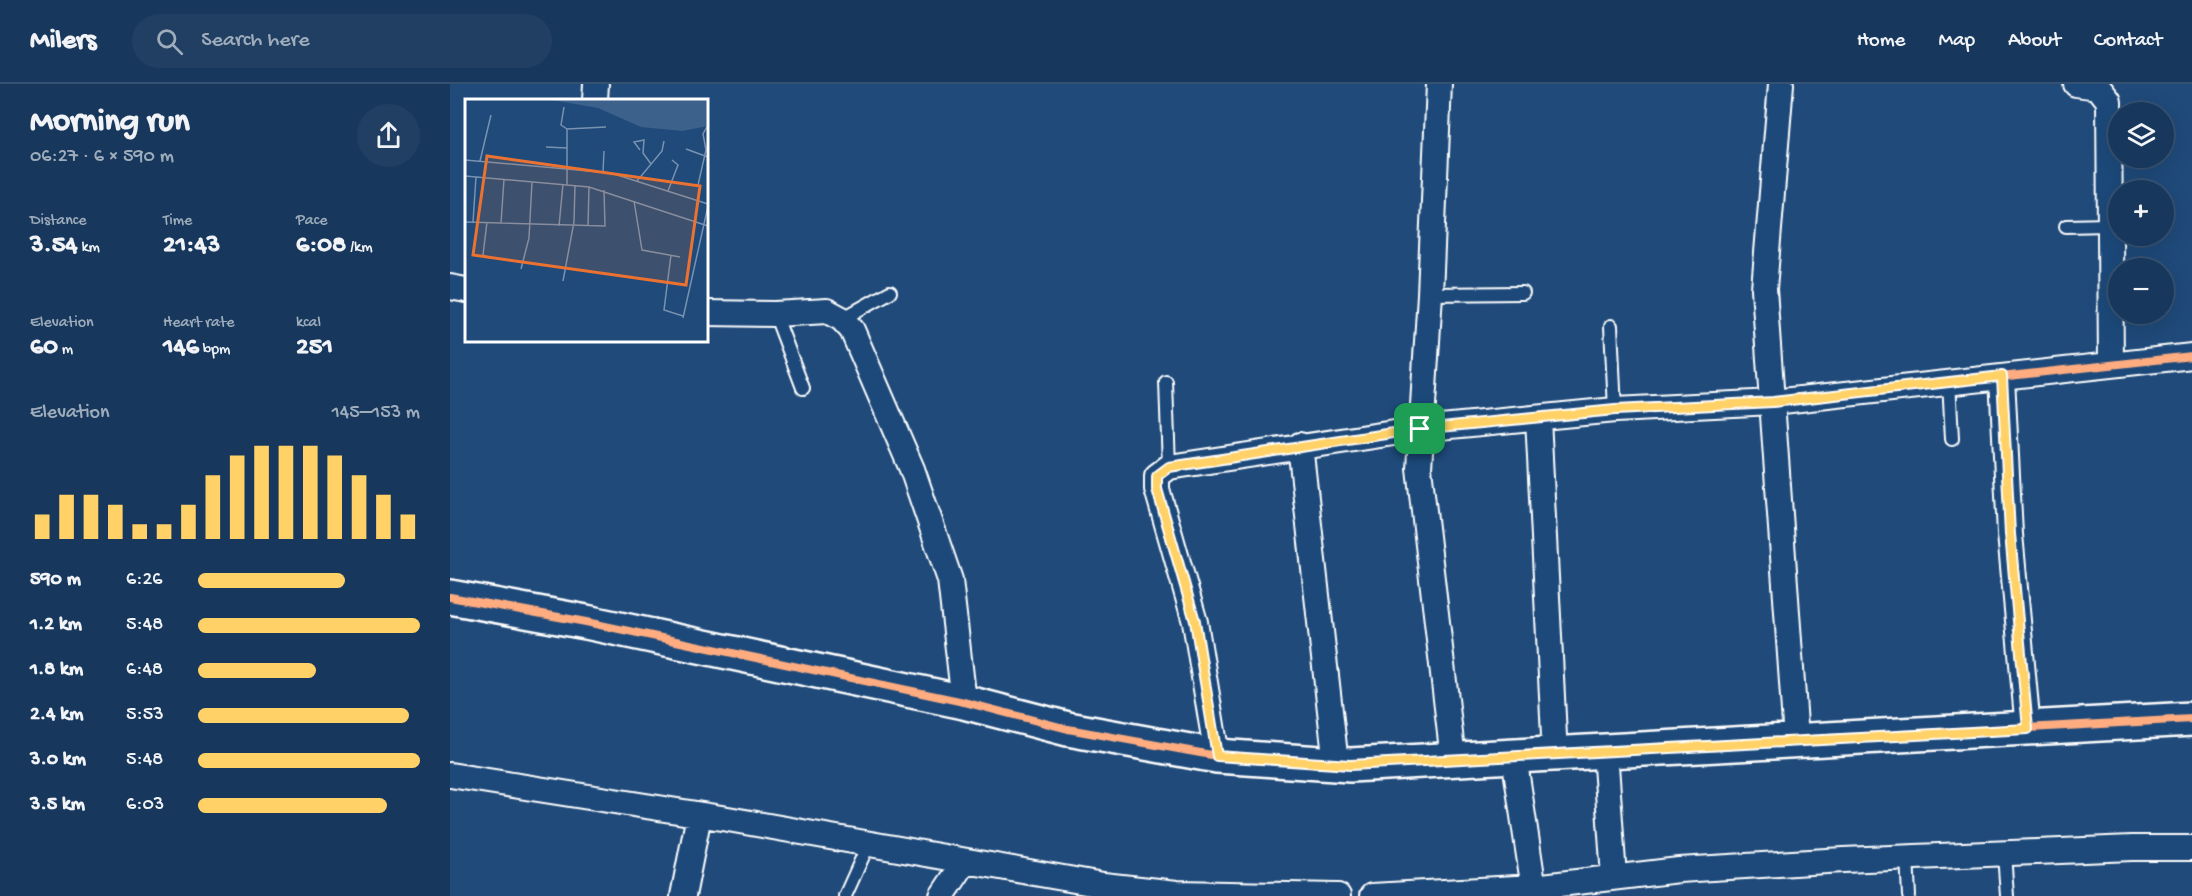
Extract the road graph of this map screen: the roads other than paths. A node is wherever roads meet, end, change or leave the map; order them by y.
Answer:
1 (596, 84) edge
2 (1439, 84) edge
3 (1781, 84) edge
4 (2076, 84) edge
5 (595, 99) edge
6 (2108, 180) edge
7 (2108, 225) edge
8 (2066, 226) dead end
9 (2108, 246) edge
10 (450, 287) edge
11 (465, 290) edge
12 (890, 292) dead end
13 (1523, 293) dead end
14 (1430, 294) junction
15 (708, 313) edge
16 (775, 314) junction
17 (842, 319) junction
18 (1611, 326) dead end
19 (2192, 356) edge
20 (2111, 365) junction
21 (2002, 376) junction
22 (1949, 380) junction
23 (1166, 382) dead end
24 (803, 388) dead end
25 (1773, 402) junction
26 (1615, 410) junction
27 (1538, 418) junction
28 (1420, 429) junction
29 (1952, 439) dead end
30 (1300, 445) junction
31 (1169, 467) junction
32 (450, 597) edge
33 (964, 702) junction
34 (2192, 719) edge
35 (2028, 729) junction
36 (1796, 739) junction
37 (1605, 751) junction
38 (1551, 754) junction
39 (1217, 756) junction
40 (1514, 756) junction
41 (1453, 759) junction
42 (1336, 764) junction
43 (450, 775) edge
44 (699, 815) junction
45 (868, 845) junction
46 (2192, 848) edge
47 (2004, 853) junction
48 (1907, 856) junction
49 (964, 863) junction
50 (1614, 878) junction
51 (1534, 884) edge
52 (1103, 890) edge
53 (1242, 895) edge
54 (682, 896) edge
55 (845, 896) edge
56 (942, 896) edge
57 (1338, 896) edge
58 (1372, 896) edge
59 (1909, 896) edge
60 (2007, 896) edge

1 - 5 street
2 - 14 street
3 - 25 street
4 - 6 street
7 - 8 lane
9 - 20 street
10 - 11 street
12 - 17 lane
13 - 14 lane
14 - 28 street
15 - 16 street
16 - 17 street
16 - 24 lane
17 - 33 street
18 - 26 lane
19 - 20 street
20 - 21 street
21 - 22 street
21 - 35 street
22 - 25 street
22 - 29 lane
23 - 31 lane
25 - 26 street
25 - 36 street
26 - 27 street
27 - 28 street
27 - 38 street
28 - 30 street
28 - 41 street
30 - 31 street
30 - 42 street
31 - 39 street
32 - 33 street
33 - 39 street
34 - 35 street
35 - 36 street
36 - 37 street
37 - 38 street
37 - 50 street
38 - 40 street
39 - 42 street
40 - 41 street
40 - 51 street
41 - 42 street
43 - 44 street
44 - 45 street
44 - 54 street
45 - 49 street
45 - 55 lane
46 - 47 street
47 - 48 street
47 - 60 lane
48 - 50 street
48 - 59 lane
49 - 52 street
49 - 56 street
50 - 51 street
51 - 58 street
52 - 53 street
53 - 57 street

